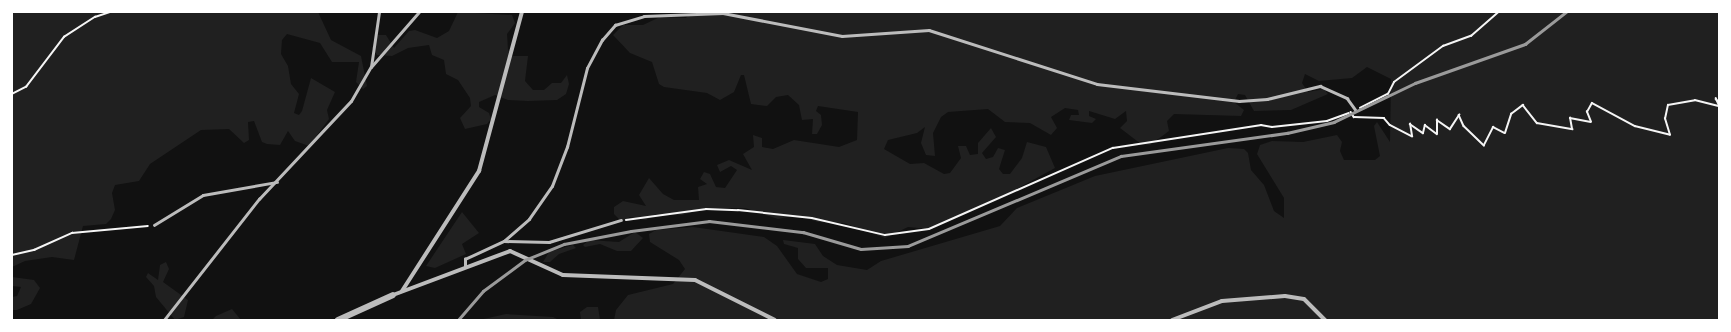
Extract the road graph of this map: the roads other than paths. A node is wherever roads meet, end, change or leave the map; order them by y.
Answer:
1 (379, 12) edge
2 (419, 12) edge
3 (522, 12) edge
4 (371, 67) junction
5 (1355, 109) road end
6 (278, 182) junction
7 (621, 220) road end
8 (154, 225) road end
9 (504, 241) junction
10 (465, 266) junction
11 (402, 291) junction
12 (393, 295) joint
13 (164, 320) edge
14 (338, 320) edge
15 (775, 320) edge
16 (1172, 320) edge
17 (1326, 320) edge

1 - 4 lane
2 - 4 lane
3 - 11 street
4 - 6 lane
5 - 9 lane
6 - 8 lane
6 - 13 lane
7 - 9 lane
9 - 10 lane
10 - 11 street
10 - 15 street
11 - 12 street
12 - 14 street
16 - 17 street

